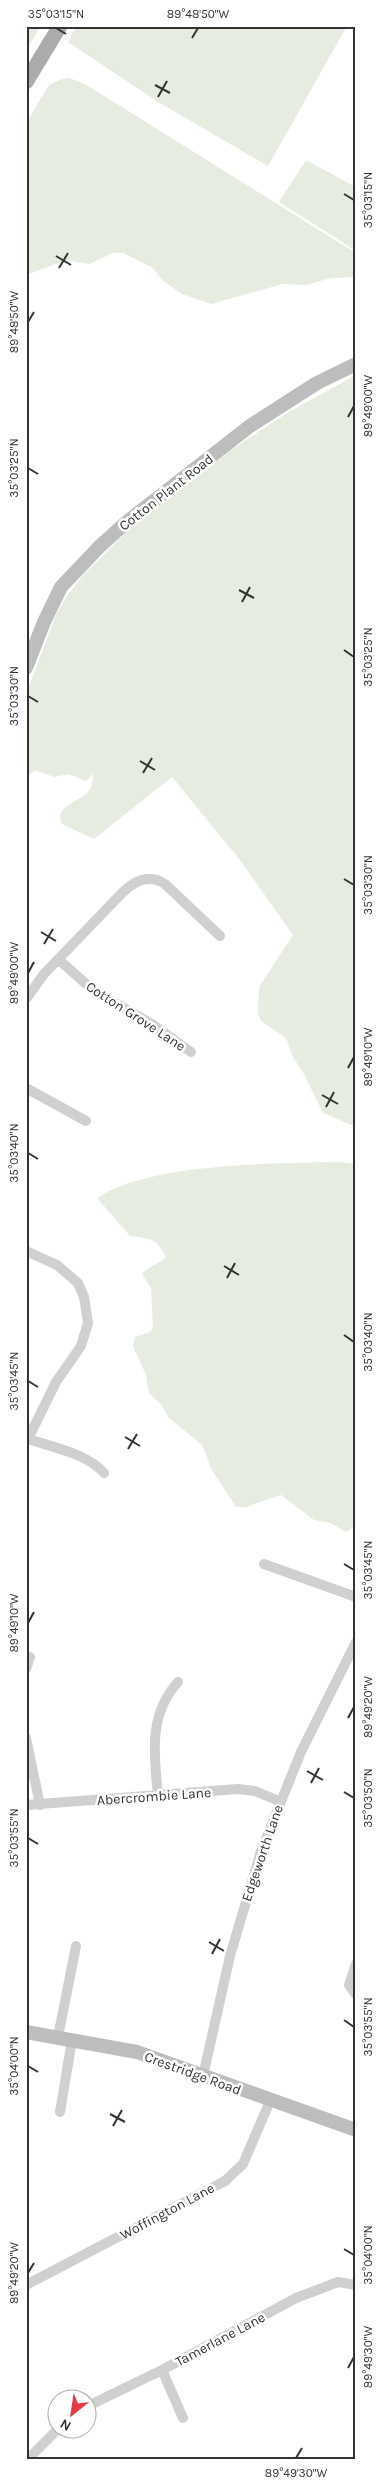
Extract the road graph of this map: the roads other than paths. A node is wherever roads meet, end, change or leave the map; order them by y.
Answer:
1 (60, 26) edge
2 (26, 82) edge
3 (356, 364) edge
4 (26, 668) edge
5 (220, 936) dead end
6 (58, 959) junction
7 (26, 998) edge
8 (191, 1052) dead end
9 (26, 1088) edge
10 (86, 1121) dead end
11 (26, 1250) edge
12 (27, 1439) edge
13 (104, 1473) dead end
14 (264, 1564) dead end
15 (356, 1597) edge
16 (356, 1642) edge
17 (30, 1657) dead end
18 (26, 1669) edge
19 (178, 1682) dead end
20 (26, 1738) edge
21 (158, 1796) junction
22 (279, 1801) junction
23 (40, 1804) junction
24 (26, 1805) edge
25 (76, 1946) dead end
26 (356, 1964) edge
27 (356, 1995) edge
28 (26, 2032) edge
29 (58, 2037) junction
30 (72, 2040) junction
31 (203, 2076) junction
32 (270, 2100) junction
33 (60, 2112) dead end
34 (356, 2130) edge
35 (26, 2285) edge
36 (356, 2285) edge
37 (162, 2370) junction
38 (98, 2401) edge
39 (183, 2418) dead end
40 (49, 2438) edge
41 (27, 2460) edge

1 - 2 main road
3 - 4 street, Cotton Plant Road
5 - 6 street
6 - 7 street
6 - 8 street, Cotton Grove Lane
9 - 10 street
11 - 12 street
12 - 13 street
14 - 15 street
16 - 22 street, Edgeworth Lane
17 - 18 street
19 - 21 street
20 - 23 street
21 - 22 street, Abercrombie Lane
21 - 23 street, Abercrombie Lane
22 - 31 street, Edgeworth Lane
23 - 24 street, Abercrombie Lane
25 - 29 street
26 - 27 street
28 - 29 street, Crestridge Road
29 - 30 street, Crestridge Road
30 - 31 street, Crestridge Road
30 - 33 street
31 - 32 street, Crestridge Road
32 - 34 street, Crestridge Road
32 - 35 street, Woffington Lane
36 - 37 street, Tamerlane Lane
37 - 38 street, Tamerlane Lane
37 - 39 street
40 - 41 street

